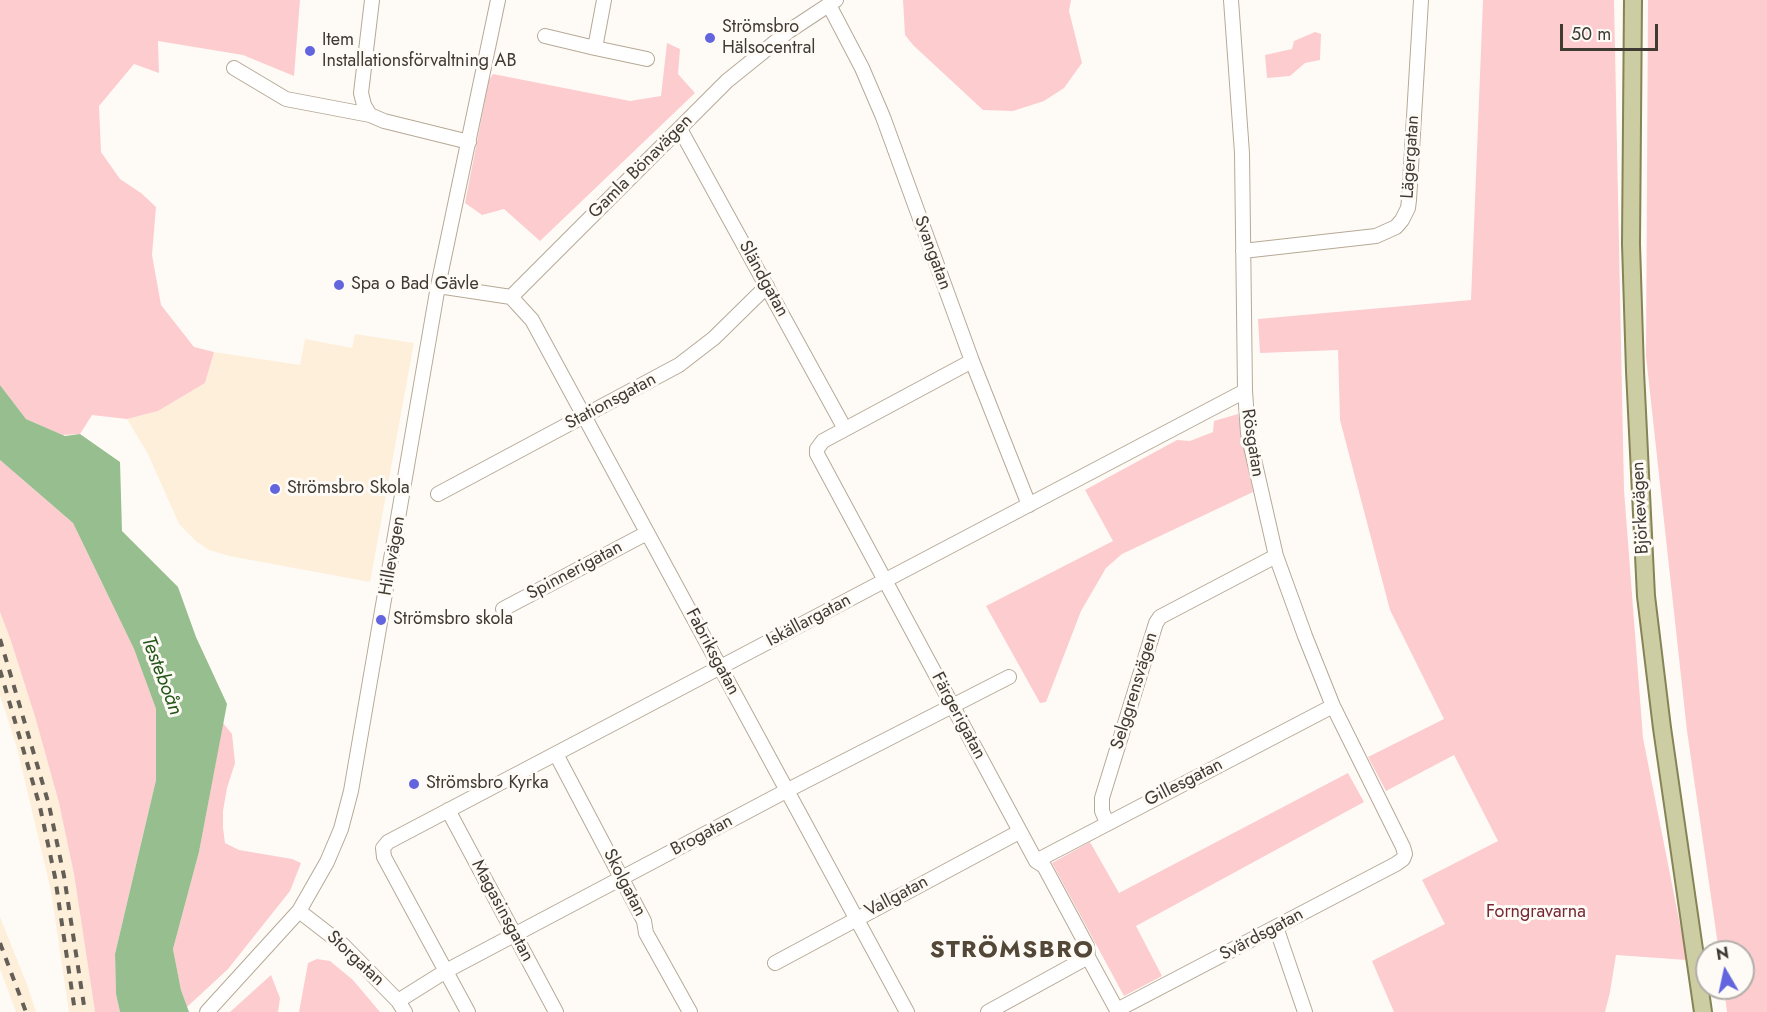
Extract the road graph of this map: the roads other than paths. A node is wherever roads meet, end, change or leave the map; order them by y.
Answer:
1 (372, 0) edge
2 (498, 0) edge
3 (604, 0) edge
4 (1231, 0) edge
5 (1421, 0) edge
6 (1633, 0) edge
7 (833, 2) edge
8 (545, 36) dead end
9 (594, 48) junction
10 (647, 59) dead end
11 (234, 68) dead end
12 (370, 115) junction
13 (680, 129) junction
14 (469, 142) junction
15 (1243, 251) junction
16 (438, 286) junction
17 (767, 286) junction
18 (511, 297) junction
19 (972, 361) junction
20 (1245, 391) junction
21 (584, 416) junction
22 (846, 429) junction
23 (438, 494) dead end
24 (1029, 505) junction
25 (647, 532) junction
26 (1276, 556) junction
27 (884, 581) junction
28 (503, 609) dead end
29 (720, 667) junction
30 (1009, 677) dead end
31 (952, 705) junction
32 (1333, 706) junction
33 (556, 754) junction
34 (786, 791) junction
35 (448, 810) junction
36 (1107, 823) junction
37 (1019, 832) junction
38 (1404, 856) joint
39 (1036, 861) junction
40 (622, 879) junction
41 (299, 911) junction
42 (857, 918) junction
43 (1276, 927) junction
44 (515, 935) junction
45 (1088, 957) junction
46 (775, 963) dead end
47 (446, 971) junction
48 (401, 1006) edge
49 (211, 1008) edge
50 (1117, 1011) edge
51 (468, 1012) edge
52 (556, 1012) edge
53 (690, 1012) edge
54 (907, 1012) edge
55 (988, 1012) edge
56 (1305, 1012) edge
57 (1703, 1012) edge

1 - 12 street
2 - 14 street, Hillevägen
3 - 9 street
4 - 15 street, Rösgatan
5 - 15 street, Lägergatan
6 - 57 main road, Björkevägen
7 - 13 street, Gamla Bönavägen
7 - 19 street, Svangatan
8 - 9 street
9 - 10 street
11 - 12 street
12 - 14 street
13 - 17 street, Sländgatan
13 - 18 street, Gamla Bönavägen
14 - 16 street, Hillevägen
15 - 20 street, Rösgatan
16 - 18 street
16 - 41 street, Hillevägen
17 - 21 street, Stationsgatan
17 - 22 street, Sländgatan
18 - 21 street, Fabriksgatan
19 - 22 street
19 - 24 street, Svangatan
20 - 24 street, Iskällargatan
20 - 26 street, Rösgatan
21 - 23 street, Stationsgatan
21 - 25 street, Fabriksgatan
22 - 27 street, Färgerigatan
24 - 27 street, Iskällargatan
25 - 28 street, Spinnerigatan
25 - 29 street, Fabriksgatan
26 - 32 street, Rösgatan
26 - 36 street, Selggrensvägen
27 - 29 street, Iskällargatan
27 - 31 street, Färgerigatan
29 - 33 street, Iskällargatan
29 - 34 street, Fabriksgatan
30 - 31 street, Brogatan
31 - 34 street, Brogatan
31 - 37 street, Färgerigatan
32 - 36 street, Gillesgatan
32 - 38 street, Rösgatan
33 - 35 street, Iskällargatan
33 - 40 street, Skolgatan
34 - 40 street, Brogatan
34 - 42 street, Fabriksgatan
35 - 44 street, Magasinsgatan
35 - 47 street, Iskällargatan
36 - 39 street, Gillesgatan
37 - 39 street, Färgerigatan
37 - 42 street, Vallgatan
38 - 43 street, Svärdsgatan
39 - 45 street, Färgerigatan
40 - 44 street, Brogatan
40 - 53 street, Skolgatan
41 - 48 street, Storgatan
41 - 49 street, Hillevägen
42 - 46 street, Vallgatan
42 - 54 street, Fabriksgatan
43 - 50 street, Svärdsgatan
43 - 56 street
44 - 47 street, Brogatan
44 - 52 street, Magasinsgatan
45 - 50 street, Färgerigatan
45 - 55 street
47 - 48 street, Brogatan
47 - 51 street

